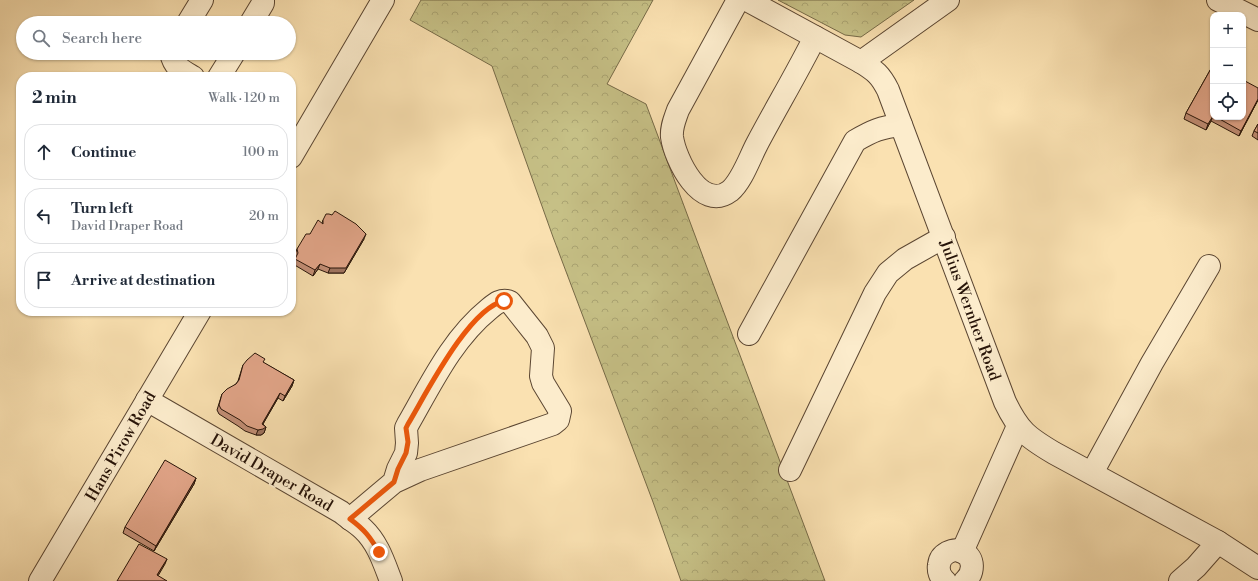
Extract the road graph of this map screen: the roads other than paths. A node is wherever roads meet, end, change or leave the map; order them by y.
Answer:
1 (202, 0) edge
2 (263, 0) edge
3 (383, 0) edge
4 (738, 0) edge
5 (747, 0) edge
6 (948, 0) edge
7 (1218, 0) edge
8 (192, 16) edge
9 (255, 16) edge
10 (1258, 20) edge
11 (814, 37) junction
12 (173, 60) edge
13 (230, 60) edge
14 (861, 62) junction
15 (185, 72) edge
16 (222, 72) edge
17 (901, 125) junction
18 (296, 148) edge
19 (944, 237) junction
20 (1209, 266) dead end
21 (197, 316) edge
22 (749, 334) dead end
23 (147, 400) junction
24 (1018, 426) junction
25 (790, 470) dead end
26 (1092, 473) junction
27 (394, 482) junction
28 (350, 519) junction
29 (1218, 542) junction
30 (962, 552) junction
31 (1258, 568) edge
32 (40, 581) edge
33 (391, 581) edge
34 (945, 581) edge
35 (966, 581) edge
36 (1180, 581) edge

1 - 8 street
2 - 9 street
3 - 18 street
4 - 11 street
5 - 11 street, Julius Wernher Road
6 - 14 street
7 - 10 street
11 - 14 street, Julius Wernher Road
12 - 15 street
13 - 16 street
14 - 17 street, Julius Wernher Road
17 - 19 street, Julius Wernher Road
17 - 22 street
19 - 24 street, Julius Wernher Road
19 - 25 street
20 - 26 street
21 - 23 street, Hans Pirow Road
23 - 28 street, David Draper Road
23 - 32 street, Hans Pirow Road
24 - 26 street, Julius Wernher Road
24 - 30 street
26 - 29 street, Julius Wernher Road
27 - 27 street
27 - 28 street
28 - 33 street, David Draper Road
29 - 31 street, Julius Wernher Road
29 - 36 street
30 - 34 street
30 - 35 street

